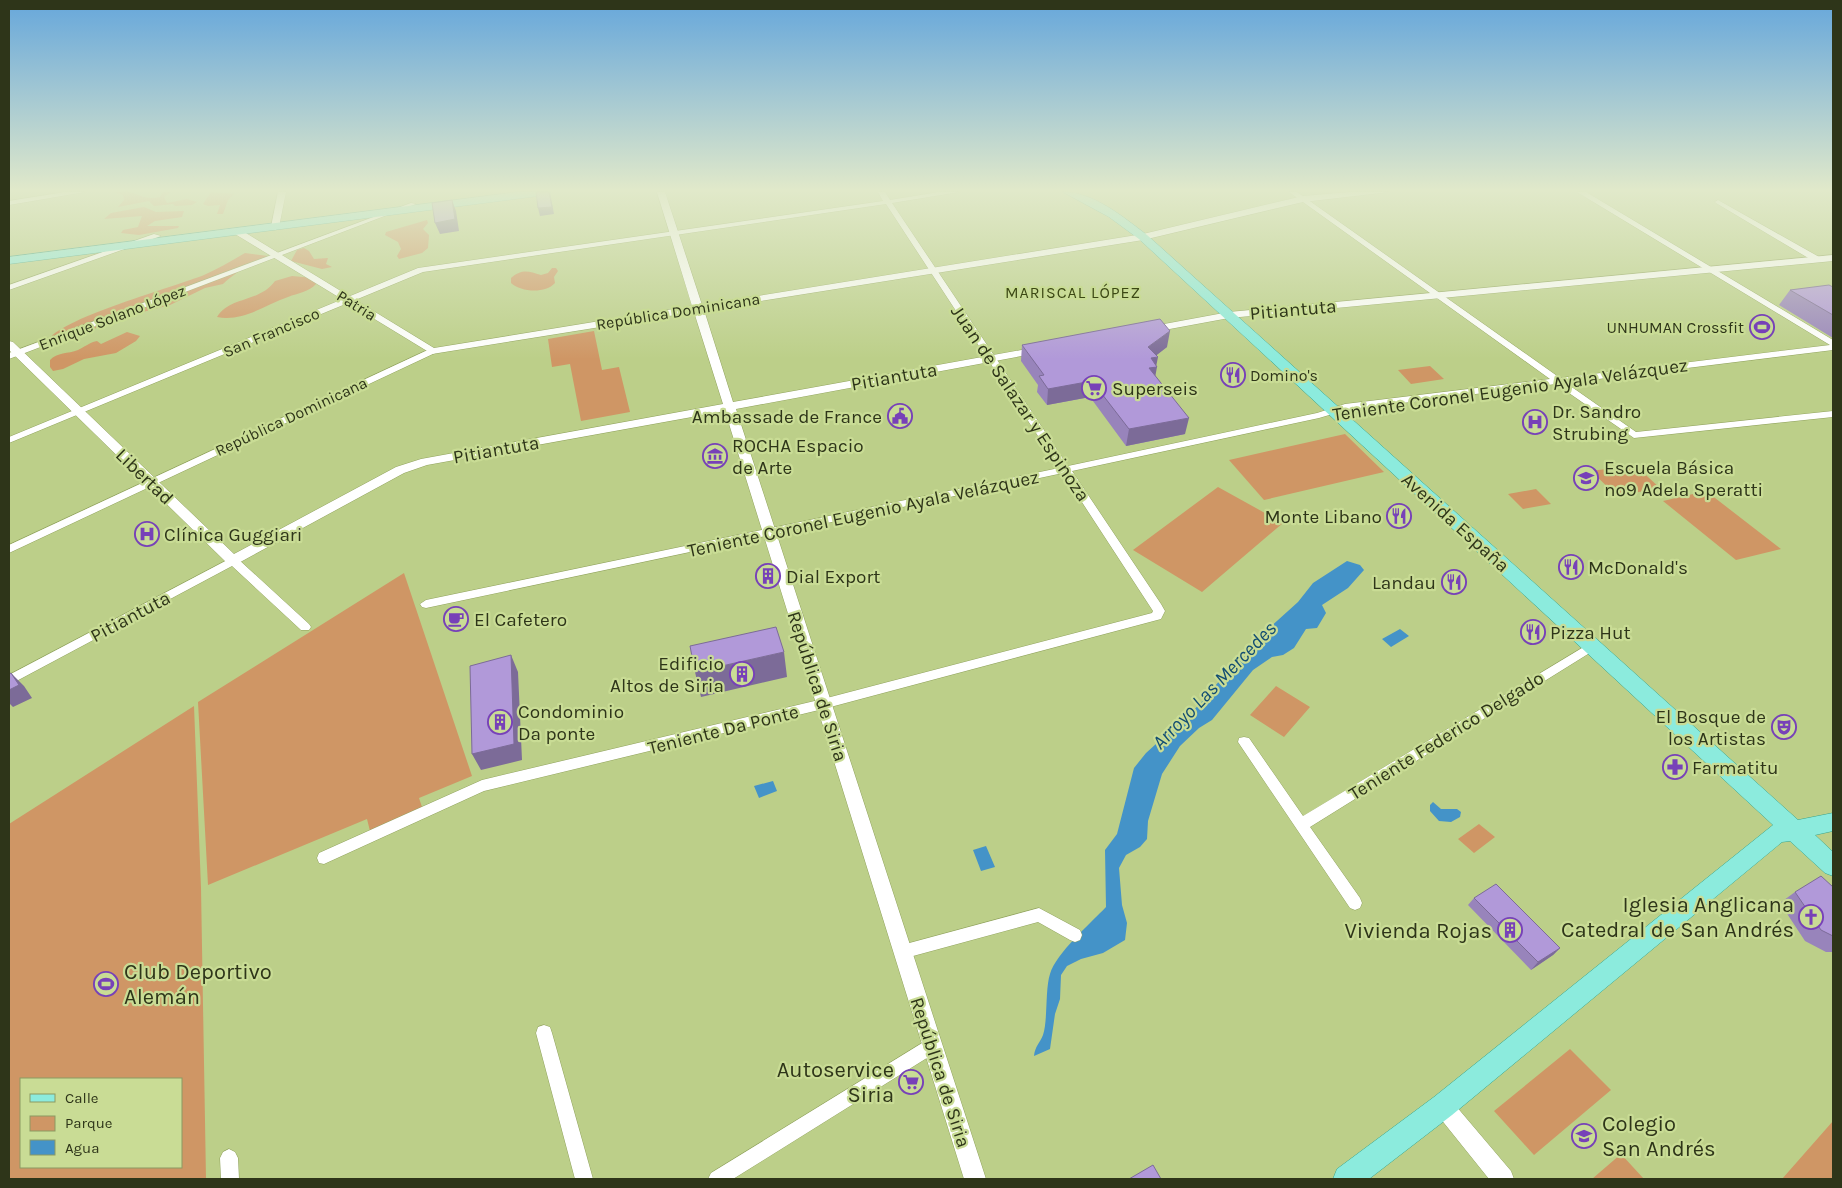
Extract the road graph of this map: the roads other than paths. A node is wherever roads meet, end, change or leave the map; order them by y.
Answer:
1 (68, 247) edge
2 (115, 247) edge
3 (127, 247) edge
4 (263, 247) edge
5 (299, 247) edge
6 (566, 247) edge
7 (679, 247) edge
8 (918, 247) edge
9 (1079, 247) edge
10 (1155, 247) edge
11 (1371, 247) edge
12 (1672, 247) edge
13 (1796, 247) edge
14 (9, 255) edge
15 (276, 256) junction
16 (1833, 258) edge
17 (1818, 260) junction
18 (9, 261) edge
19 (1710, 270) junction
20 (933, 271) junction
21 (9, 288) edge
22 (1438, 295) junction
23 (348, 300) junction
24 (698, 307) junction
25 (1229, 315) junction
26 (1138, 331) edge
27 (1833, 343) edge
28 (1833, 347) edge
29 (1050, 348) edge
30 (12, 351) edge
31 (432, 352) junction
32 (991, 358) junction
33 (1559, 382) junction
34 (729, 406) junction
35 (79, 411) junction
36 (1334, 411) junction
37 (1833, 414) edge
38 (9, 440) edge
39 (1066, 470) junction
40 (151, 482) junction
41 (769, 533) junction
42 (9, 549) edge
43 (233, 561) junction
44 (426, 604) dead end
45 (1158, 614) joint
46 (305, 627) dead end
47 (1592, 646) junction
48 (9, 680) edge
49 (824, 704) junction
50 (1244, 742) dead end
51 (1833, 822) edge
52 (1301, 825) junction
53 (1792, 829) junction
54 (324, 858) dead end
55 (1833, 866) edge
56 (1355, 903) dead end
57 (1074, 935) dead end
58 (902, 952) junction
59 (544, 1033) dead end
60 (932, 1045) junction
61 (1442, 1106) junction
62 (229, 1158) dead end
63 (230, 1179) edge
64 (584, 1179) edge
65 (717, 1179) edge
66 (975, 1179) edge
67 (1347, 1179) edge
68 (1503, 1179) edge

1 - 14 main road
2 - 18 main road
3 - 21 street
4 - 15 street, Patria
5 - 15 street, Enrique Solano López
6 - 23 street, San Francisco
7 - 24 street, República de Siria
8 - 20 street, Juan de Salazar y Espinoza
9 - 20 street, República Dominicana
10 - 25 main road, Avenida España
11 - 22 street
12 - 19 street
13 - 17 street
15 - 23 street, Patria
15 - 30 street, Enrique Solano López
16 - 17 street, Pitiantuta
17 - 19 street, Pitiantuta
19 - 22 street, Pitiantuta
19 - 27 street
20 - 24 street, República Dominicana
20 - 32 street, Juan de Salazar y Espinoza
22 - 25 street, Pitiantuta
22 - 33 street
23 - 31 street, Patria
23 - 35 street, San Francisco
24 - 31 street, República Dominicana
24 - 34 street, República de Siria
25 - 26 street, Pitiantuta
25 - 36 main road, Avenida España
28 - 33 street, Teniente Coronel Eugenio Ayala Velázquez
29 - 32 street, Pitiantuta
30 - 35 street, Libertad
31 - 40 street, República Dominicana
32 - 34 street, Pitiantuta
32 - 39 street, Juan de Salazar y Espinoza
33 - 36 street, Teniente Coronel Eugenio Ayala Velázquez
33 - 37 street
34 - 41 street, República de Siria
34 - 43 street, Pitiantuta
35 - 38 street, San Francisco
35 - 40 street, Libertad
36 - 39 street, Teniente Coronel Eugenio Ayala Velázquez
36 - 47 main road, Avenida España
39 - 41 street, Teniente Coronel Eugenio Ayala Velázquez
39 - 45 street, Juan de Salazar y Espinoza
40 - 42 street, República Dominicana
40 - 43 street, Libertad
41 - 44 street, Teniente Coronel Eugenio Ayala Velázquez
41 - 49 street, República de Siria
43 - 46 street, Libertad
43 - 48 street, Pitiantuta
45 - 49 street, Teniente Da Ponte
47 - 52 street, Teniente Federico Delgado
47 - 53 main road, Avenida España
49 - 54 street, Teniente Da Ponte
49 - 58 street, República de Siria
50 - 52 street
51 - 53 main road
52 - 56 street
53 - 55 main road, Avenida España
53 - 61 main road
57 - 58 street
58 - 60 street, República de Siria
59 - 64 street
60 - 65 street
60 - 66 street, República de Siria
61 - 67 main road
61 - 68 street
62 - 63 street

